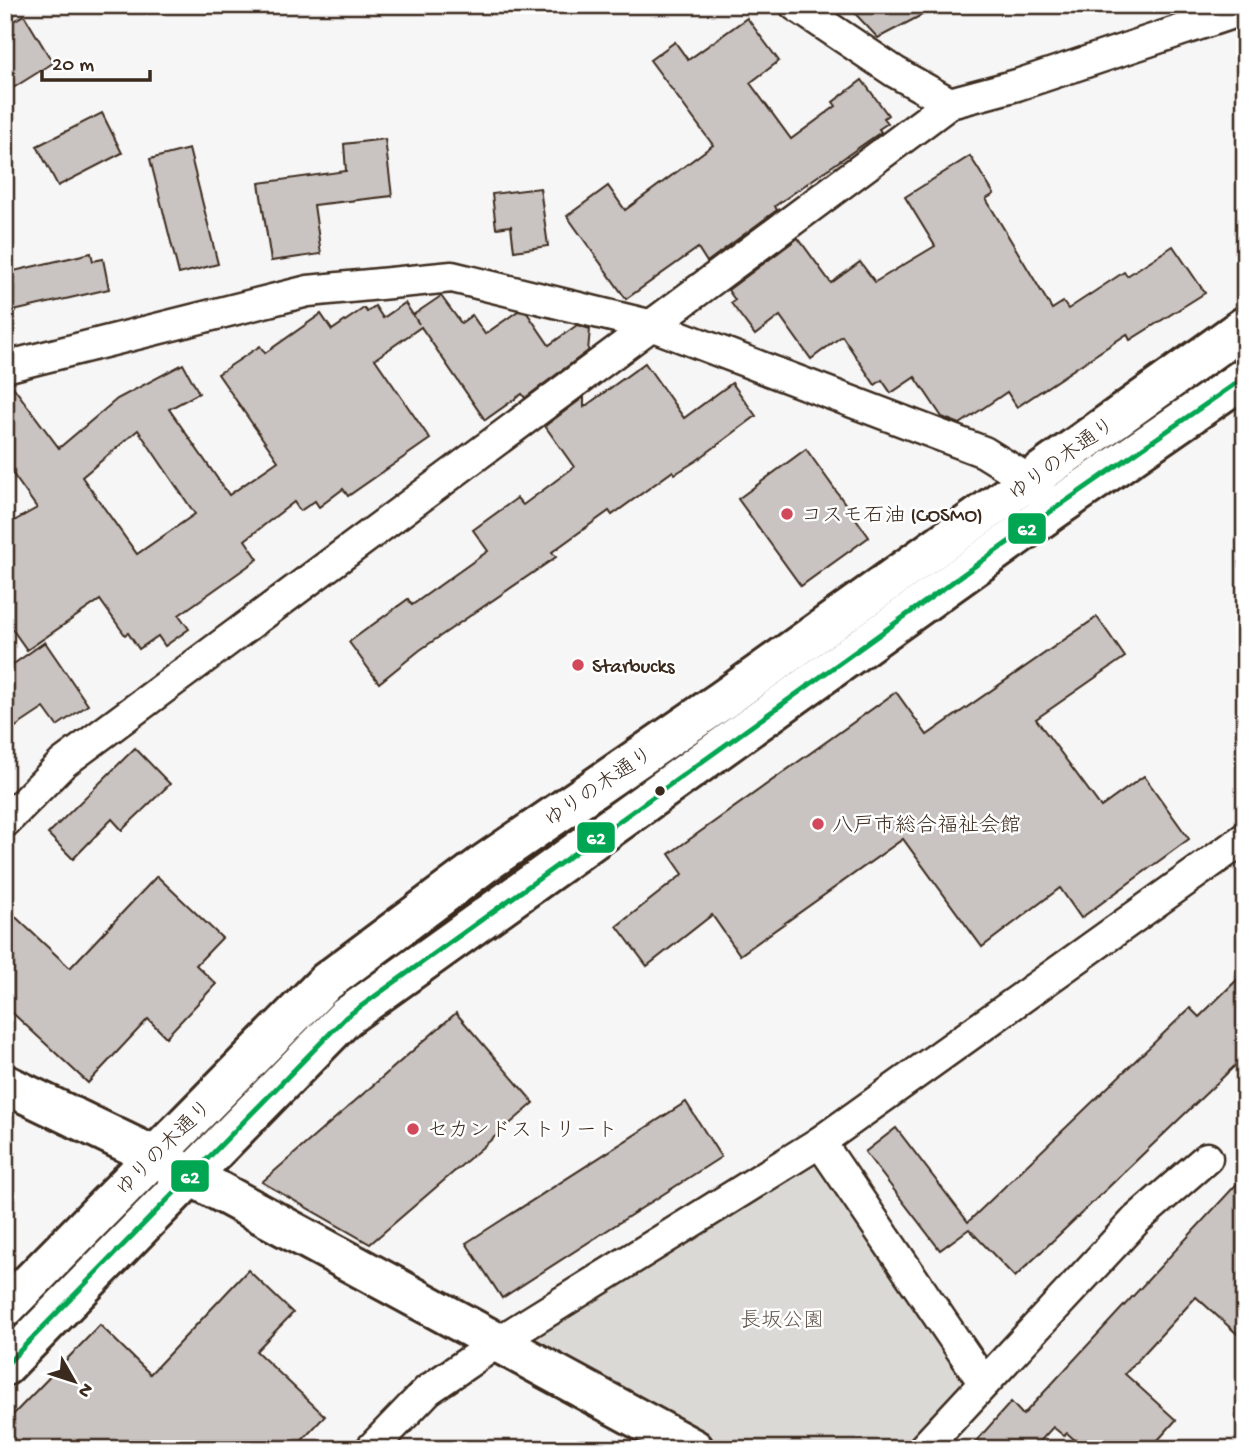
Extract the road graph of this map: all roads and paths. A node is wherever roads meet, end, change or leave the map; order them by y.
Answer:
1 (795, 5) edge
2 (1245, 9) edge
3 (950, 103) junction
4 (653, 326) junction
5 (1245, 326) edge
6 (5, 368) edge
7 (1245, 377) edge
8 (1030, 480) junction
9 (1053, 510) junction
10 (5, 821) edge
11 (1241, 850) edge
12 (5, 1084) edge
13 (820, 1142) junction
14 (154, 1156) junction
15 (1206, 1158) dead end
16 (188, 1175) junction
17 (5, 1308) edge
18 (499, 1342) junction
19 (5, 1366) edge
20 (984, 1383) junction
21 (371, 1449) edge
22 (694, 1449) edge
23 (923, 1449) edge

1 - 3 street
2 - 3 street
3 - 4 street
4 - 6 street
4 - 8 street
4 - 10 street
5 - 8 street, ゆりの木通り
7 - 9 street, ゆりの木通り
8 - 9 street
8 - 14 street, ゆりの木通り
9 - 16 street, ゆりの木通り
11 - 13 street
12 - 14 street
13 - 18 street
13 - 20 street
14 - 16 street
14 - 17 street, ゆりの木通り
15 - 20 street
16 - 18 street
16 - 19 street, ゆりの木通り
18 - 21 street
18 - 22 street
20 - 23 street

